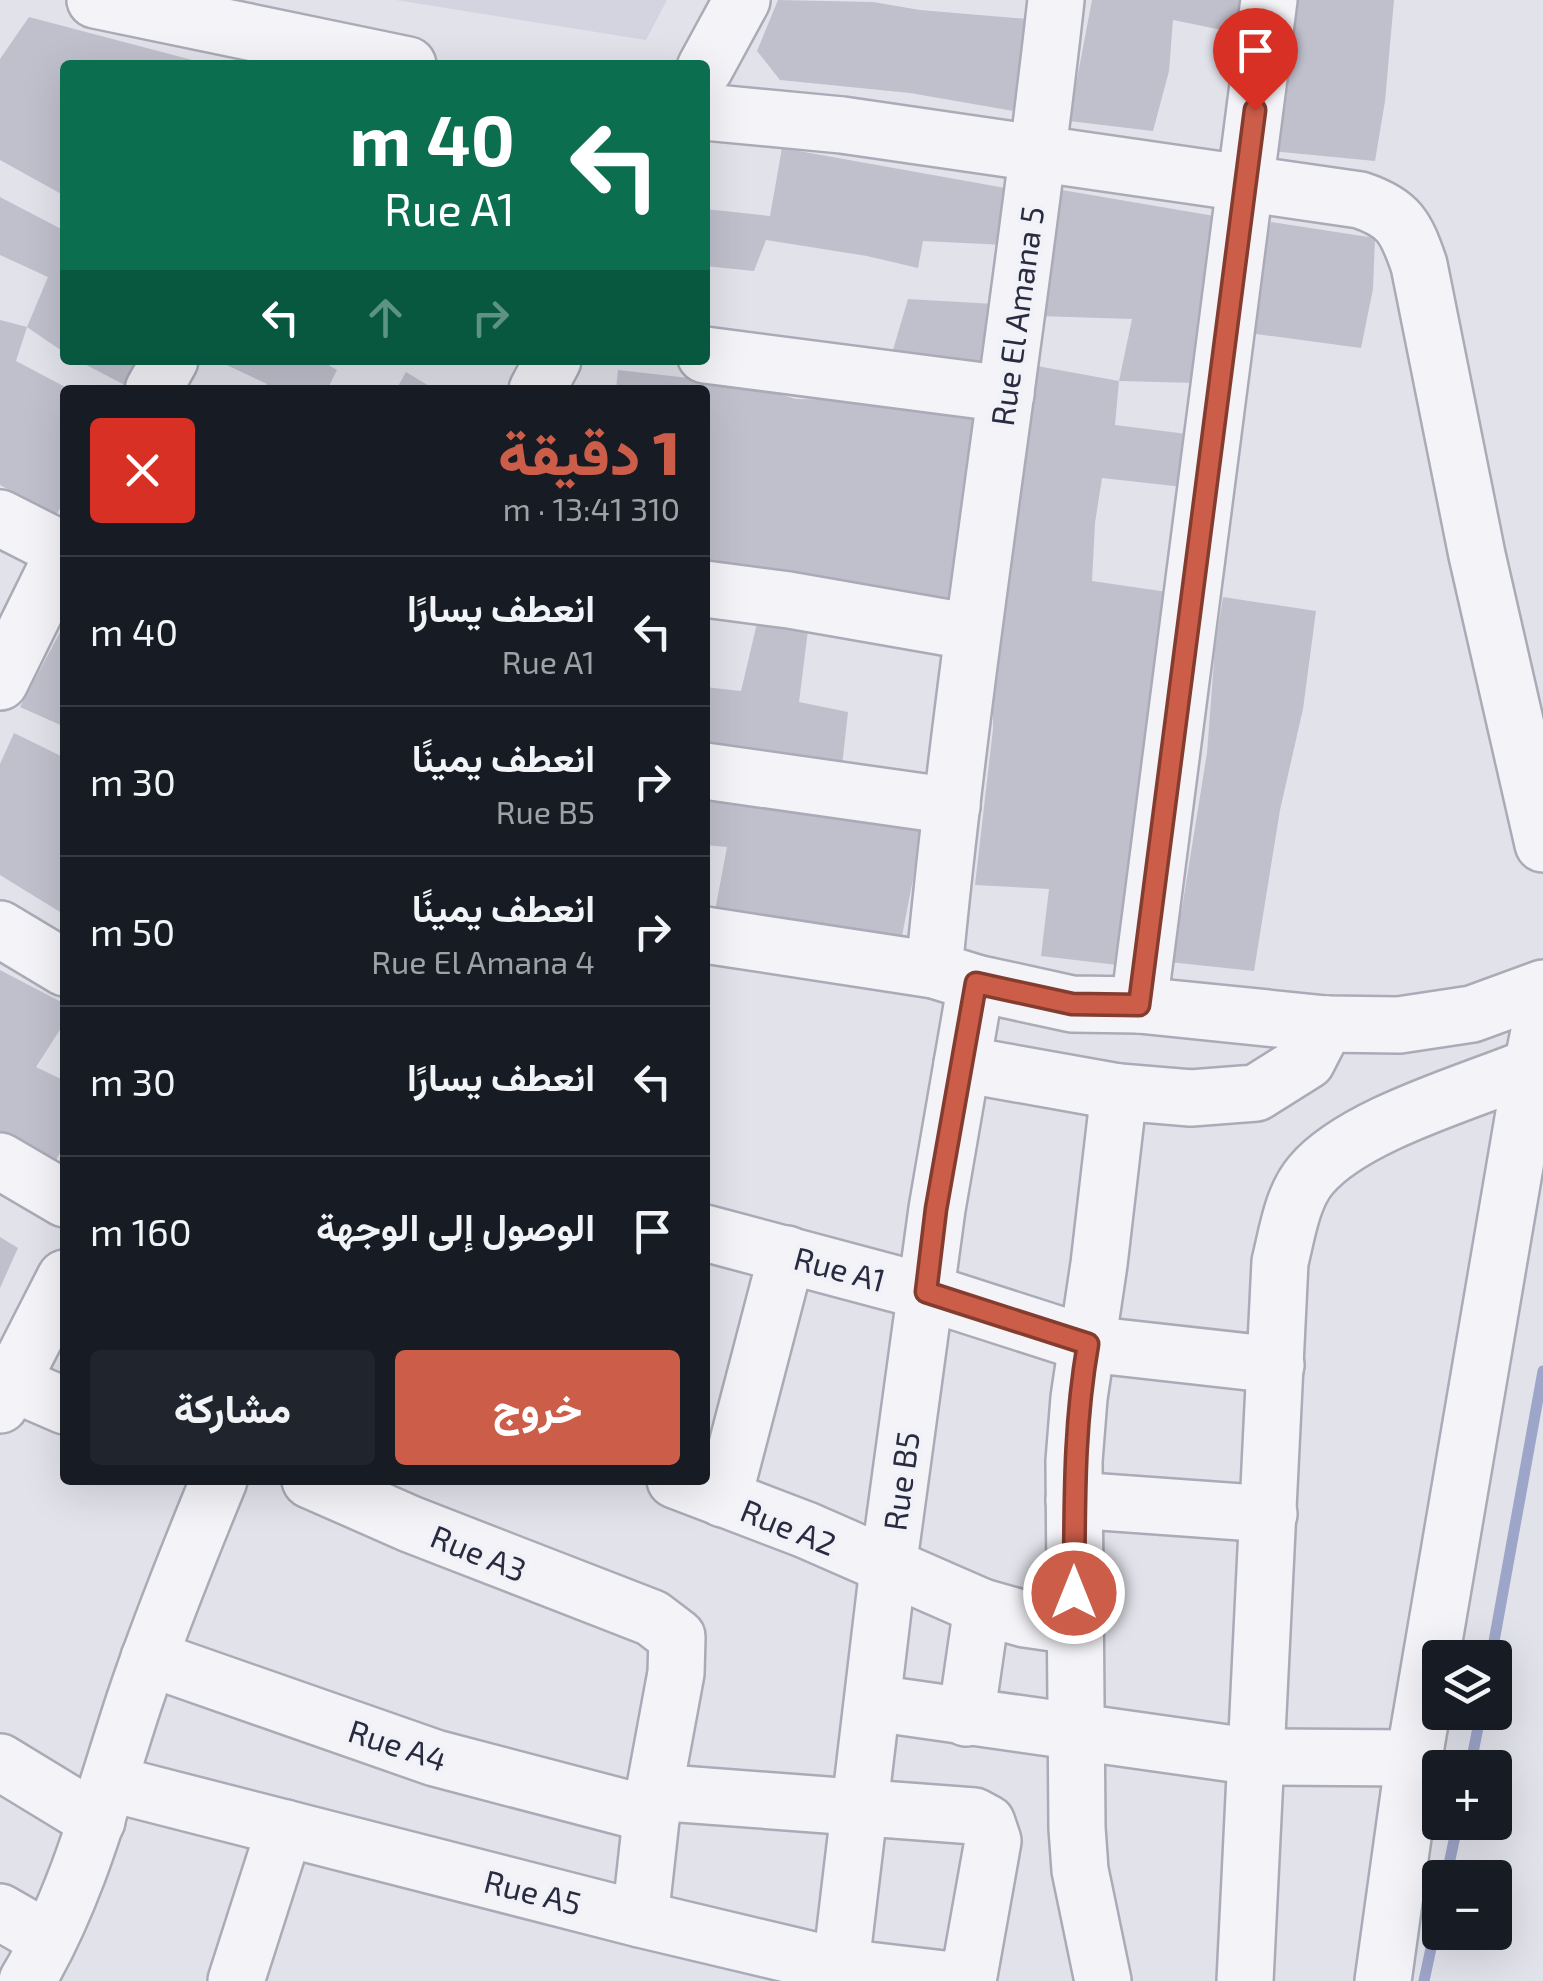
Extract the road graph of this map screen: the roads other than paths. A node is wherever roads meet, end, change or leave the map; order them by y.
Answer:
1 (95, 0) edge
2 (742, 0) edge
3 (1056, 0) edge
4 (1269, 0) edge
5 (330, 57) edge
6 (359, 60) edge
7 (709, 60) edge
8 (710, 112) edge
9 (1039, 154) junction
10 (1246, 184) junction
11 (710, 356) edge
12 (1006, 394) junction
13 (0, 518) edge
14 (60, 548) edge
15 (60, 561) edge
16 (710, 591) edge
17 (972, 632) junction
18 (0, 682) edge
19 (710, 773) edge
20 (952, 806) junction
21 (1543, 844) edge
22 (0, 929) edge
23 (710, 936) edge
24 (60, 965) edge
25 (955, 977) junction
26 (1543, 989) edge
27 (1139, 1005) junction
28 (1326, 1024) junction
29 (962, 1064) junction
30 (1532, 1066) junction
31 (1119, 1092) junction
32 (0, 1161) edge
33 (60, 1196) edge
34 (710, 1234) edge
35 (787, 1254) junction
36 (60, 1288) edge
37 (926, 1292) junction
38 (1088, 1344) junction
39 (1276, 1365) junction
40 (6, 1394) edge
41 (60, 1405) edge
42 (710, 1460) edge
43 (217, 1485) edge
44 (321, 1485) edge
45 (699, 1490) edge
46 (1074, 1500) junction
47 (1269, 1514) junction
48 (888, 1568) junction
49 (982, 1607) junction
50 (1074, 1626) junction
51 (148, 1658) junction
52 (874, 1703) junction
53 (966, 1718) junction
54 (1074, 1730) junction
55 (1255, 1757) junction
56 (1414, 1758) junction
57 (0, 1762) edge
58 (103, 1802) junction
59 (653, 1803) junction
60 (861, 1808) junction
61 (285, 1828) junction
62 (0, 1912) edge
63 (640, 1919) junction
64 (39, 1969) edge
65 (841, 1974) edge
66 (236, 1981) edge
67 (964, 1981) edge
68 (1103, 1981) edge
69 (1245, 1981) edge
70 (1383, 1981) edge

1 - 5 street
2 - 7 street
3 - 9 street, Rue El Amana 5
4 - 10 street
5 - 6 street
8 - 9 street
9 - 10 street
9 - 12 street, Rue El Amana 5
10 - 21 street
10 - 27 street
11 - 12 street
12 - 17 street, Rue El Amana 5
13 - 14 street
15 - 18 street
16 - 17 street
17 - 20 street, Rue El Amana 5
19 - 20 street
20 - 25 street, Rue El Amana 5
22 - 24 street
23 - 25 street
25 - 27 street
25 - 29 street, Rue B5
26 - 28 street
26 - 30 street
27 - 28 street
28 - 31 street
29 - 31 street
29 - 37 street, Rue B5
30 - 39 street
30 - 56 street
31 - 38 street
32 - 33 street
34 - 35 street, Rue A1
35 - 37 street, Rue A1
35 - 42 street
36 - 40 street
37 - 38 street, Rue A1
37 - 48 street, Rue B5
38 - 39 street, Rue A1
38 - 46 street
39 - 47 street
40 - 41 street
43 - 51 street
44 - 59 street, Rue A3
45 - 48 street, Rue A2
46 - 47 street
46 - 50 street
47 - 55 street
48 - 49 street, Rue A2
48 - 52 street, Rue B5
49 - 50 street, Rue A2
49 - 53 street
50 - 54 street
51 - 58 street
51 - 59 street, Rue A4
52 - 53 street
52 - 60 street, Rue B5
53 - 54 street
54 - 55 street
54 - 68 street
55 - 56 street
55 - 69 street
56 - 70 street
57 - 58 street, Rue A5
58 - 61 street, Rue A5
58 - 64 street
59 - 60 street, Rue A4
59 - 63 street
60 - 65 street, Rue B5
60 - 67 street, Rue A4
61 - 63 street, Rue A5
61 - 66 street
62 - 64 street
63 - 65 street, Rue A5
65 - 67 street, Rue A5

